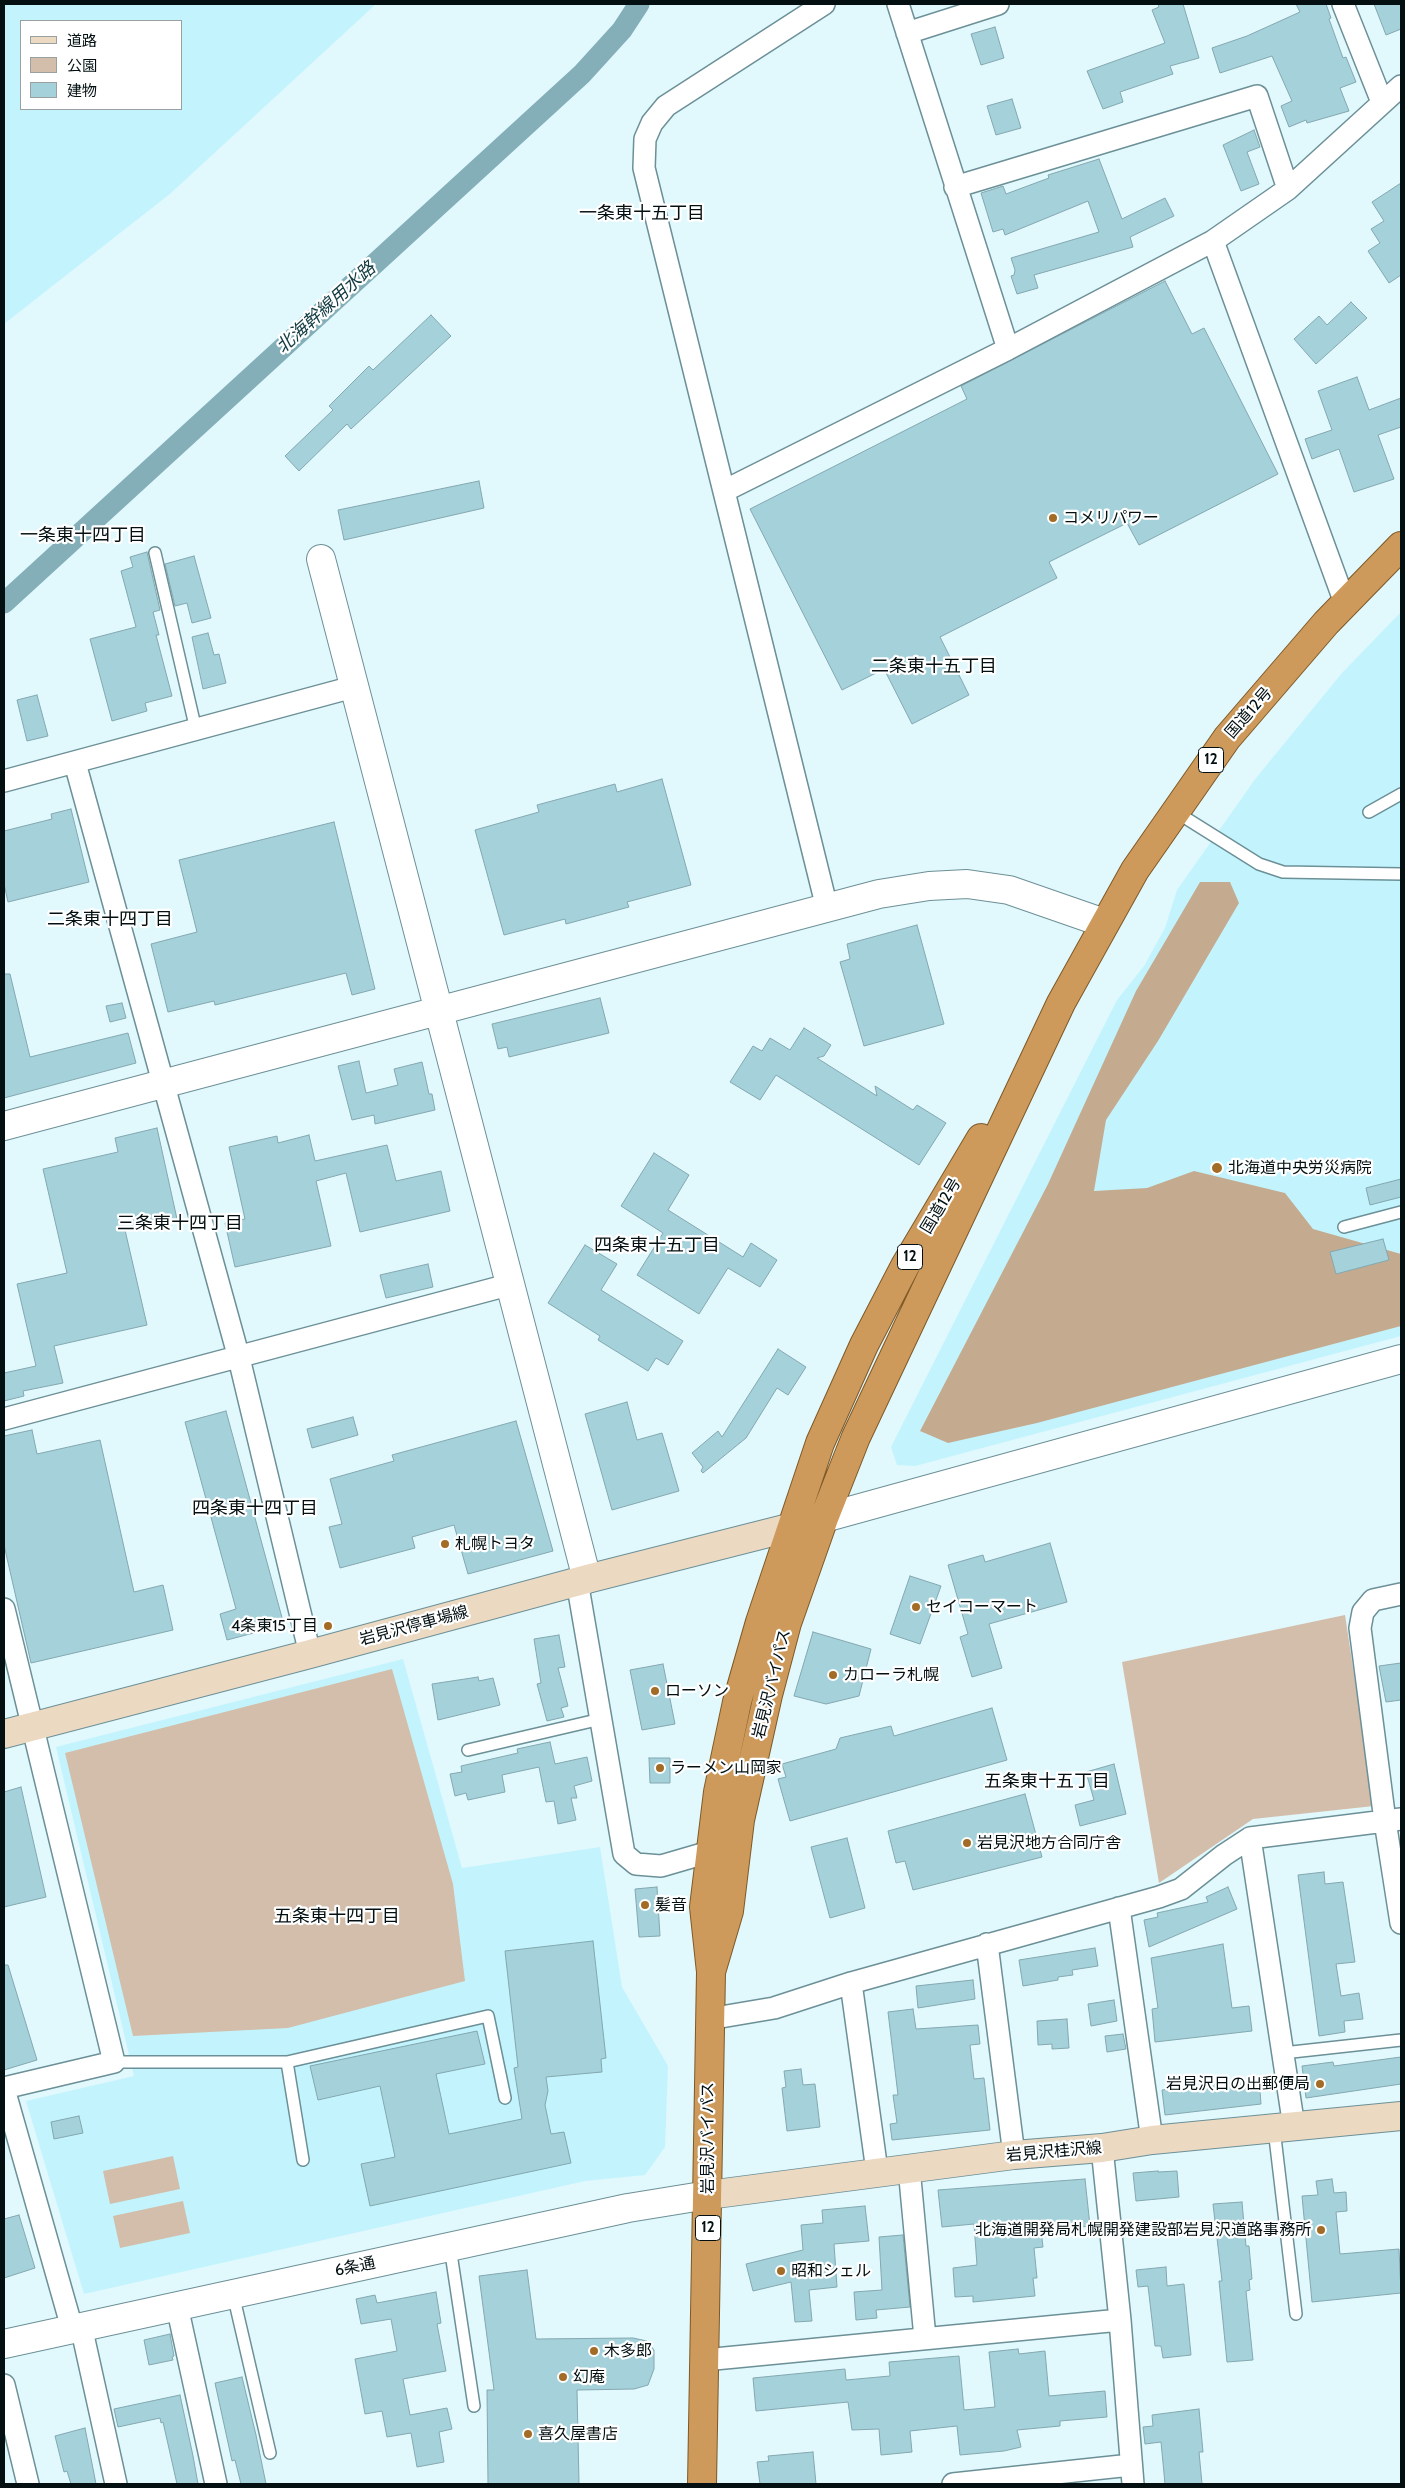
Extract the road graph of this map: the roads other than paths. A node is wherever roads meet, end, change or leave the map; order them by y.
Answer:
1 (824, 4) edge
2 (898, 4) edge
3 (998, 4) edge
4 (1343, 4) edge
5 (907, 33) junction
6 (1401, 86) edge
7 (1382, 102) junction
8 (955, 188) junction
9 (1288, 189) junction
10 (1214, 241) junction
11 (1008, 349) junction
12 (724, 491) junction
13 (1401, 546) edge
14 (156, 553) dead end
15 (320, 559) dead end
16 (1345, 603) junction
17 (353, 687) junction
18 (196, 730) junction
19 (75, 763) junction
20 (4, 781) edge
21 (1401, 794) edge
22 (1174, 811) junction
23 (1369, 812) dead end
24 (1401, 874) edge
25 (827, 908) junction
26 (1104, 923) junction
27 (1062, 1003) junction
28 (438, 1013) junction
29 (162, 1084) junction
30 (4, 1126) edge
31 (1401, 1212) edge
32 (1344, 1226) dead end
33 (508, 1285) junction
34 (239, 1358) junction
35 (1401, 1359) edge
36 (4, 1419) edge
37 (824, 1518) junction
38 (791, 1528) junction
39 (582, 1580) junction
40 (1401, 1594) edge
41 (4, 1610) edge
42 (310, 1654) junction
43 (601, 1719) junction
44 (33, 1726) junction
45 (4, 1734) edge
46 (468, 1750) dead end
47 (1393, 1820) edge
48 (1250, 1838) junction
49 (709, 1852) junction
50 (1119, 1908) junction
51 (1401, 1923) edge
52 (987, 1944) junction
53 (711, 1972) junction
54 (851, 1983) junction
55 (710, 2019) junction
56 (1401, 2040) edge
57 (1282, 2052) junction
58 (114, 2062) junction
59 (287, 2062) junction
60 (4, 2088) edge
61 (505, 2098) dead end
62 (1401, 2116) edge
63 (1284, 2128) junction
64 (1152, 2140) junction
65 (1102, 2148) junction
66 (1014, 2155) junction
67 (303, 2160) dead end
68 (909, 2168) junction
69 (878, 2171) junction
70 (708, 2195) junction
71 (450, 2247) junction
72 (233, 2294) junction
73 (177, 2306) junction
74 (1296, 2314) dead end
75 (1120, 2320) junction
76 (76, 2327) junction
77 (925, 2338) junction
78 (4, 2344) edge
79 (704, 2360) junction
80 (4, 2385) edge
81 (474, 2406) dead end
82 (270, 2453) dead end
83 (1132, 2475) edge
84 (28, 2484) edge
85 (116, 2484) edge
86 (216, 2484) edge
87 (702, 2484) edge
88 (953, 2484) edge

1 - 12 street
2 - 5 street
3 - 5 street
4 - 7 street
5 - 8 street
6 - 7 street
7 - 9 street
8 - 9 street
8 - 11 street
9 - 10 street
10 - 11 street
10 - 16 street
11 - 12 street
12 - 25 street
13 - 16 highway, 国道12号 / 12
14 - 18 lane
15 - 17 street
16 - 22 highway, 国道12号 / 12
17 - 18 street
17 - 28 street
18 - 19 street
19 - 20 street
19 - 29 street
21 - 23 lane
22 - 24 lane
22 - 26 highway, 国道12号 / 12
25 - 26 street
25 - 28 street
26 - 27 highway, 国道12号 / 12
27 - 37 highway, 国道12号 / 12
27 - 38 highway, 国道12号 / 12
28 - 29 street
28 - 33 street
29 - 30 street
29 - 34 street
31 - 32 lane
33 - 34 street
33 - 39 street
34 - 36 street
34 - 42 street
35 - 37 street
37 - 38 main road, 岩見沢停車場線
37 - 53 highway, 岩見沢バイパス / 12
38 - 39 main road, 岩見沢停車場線
38 - 49 highway, 岩見沢バイパス / 12
39 - 42 main road, 岩見沢停車場線
39 - 43 street
40 - 47 street
41 - 44 street
42 - 44 main road, 岩見沢停車場線
43 - 46 lane
43 - 49 street
44 - 45 main road, 岩見沢停車場線
44 - 58 street
47 - 48 street
47 - 51 street
48 - 50 street
48 - 57 street
49 - 53 highway, 岩見沢バイパス / 12
50 - 52 street
50 - 64 street
52 - 54 street
52 - 66 street
53 - 55 highway, 岩見沢バイパス / 12
54 - 55 street
54 - 69 street
55 - 70 highway, 岩見沢バイパス / 12
56 - 57 lane
57 - 63 street
58 - 59 lane
58 - 60 street
59 - 61 lane
59 - 67 lane
60 - 76 street
62 - 63 main road, 岩見沢桂沢線
63 - 64 main road, 岩見沢桂沢線
63 - 74 lane
64 - 65 main road, 岩見沢桂沢線
65 - 66 main road, 岩見沢桂沢線
65 - 75 street
66 - 68 main road, 岩見沢桂沢線
68 - 69 main road, 岩見沢桂沢線
68 - 77 street
69 - 70 main road, 岩見沢桂沢線
70 - 71 street, 6条通
70 - 79 highway, 岩見沢バイパス / 12
71 - 72 street, 6条通
71 - 81 lane
72 - 73 street, 6条通
72 - 82 lane
73 - 76 street, 6条通
73 - 86 street
75 - 77 street
75 - 83 street
76 - 78 street, 6条通
76 - 85 street
77 - 79 street
79 - 87 highway, 岩見沢バイパス / 12
80 - 84 street
83 - 88 street

